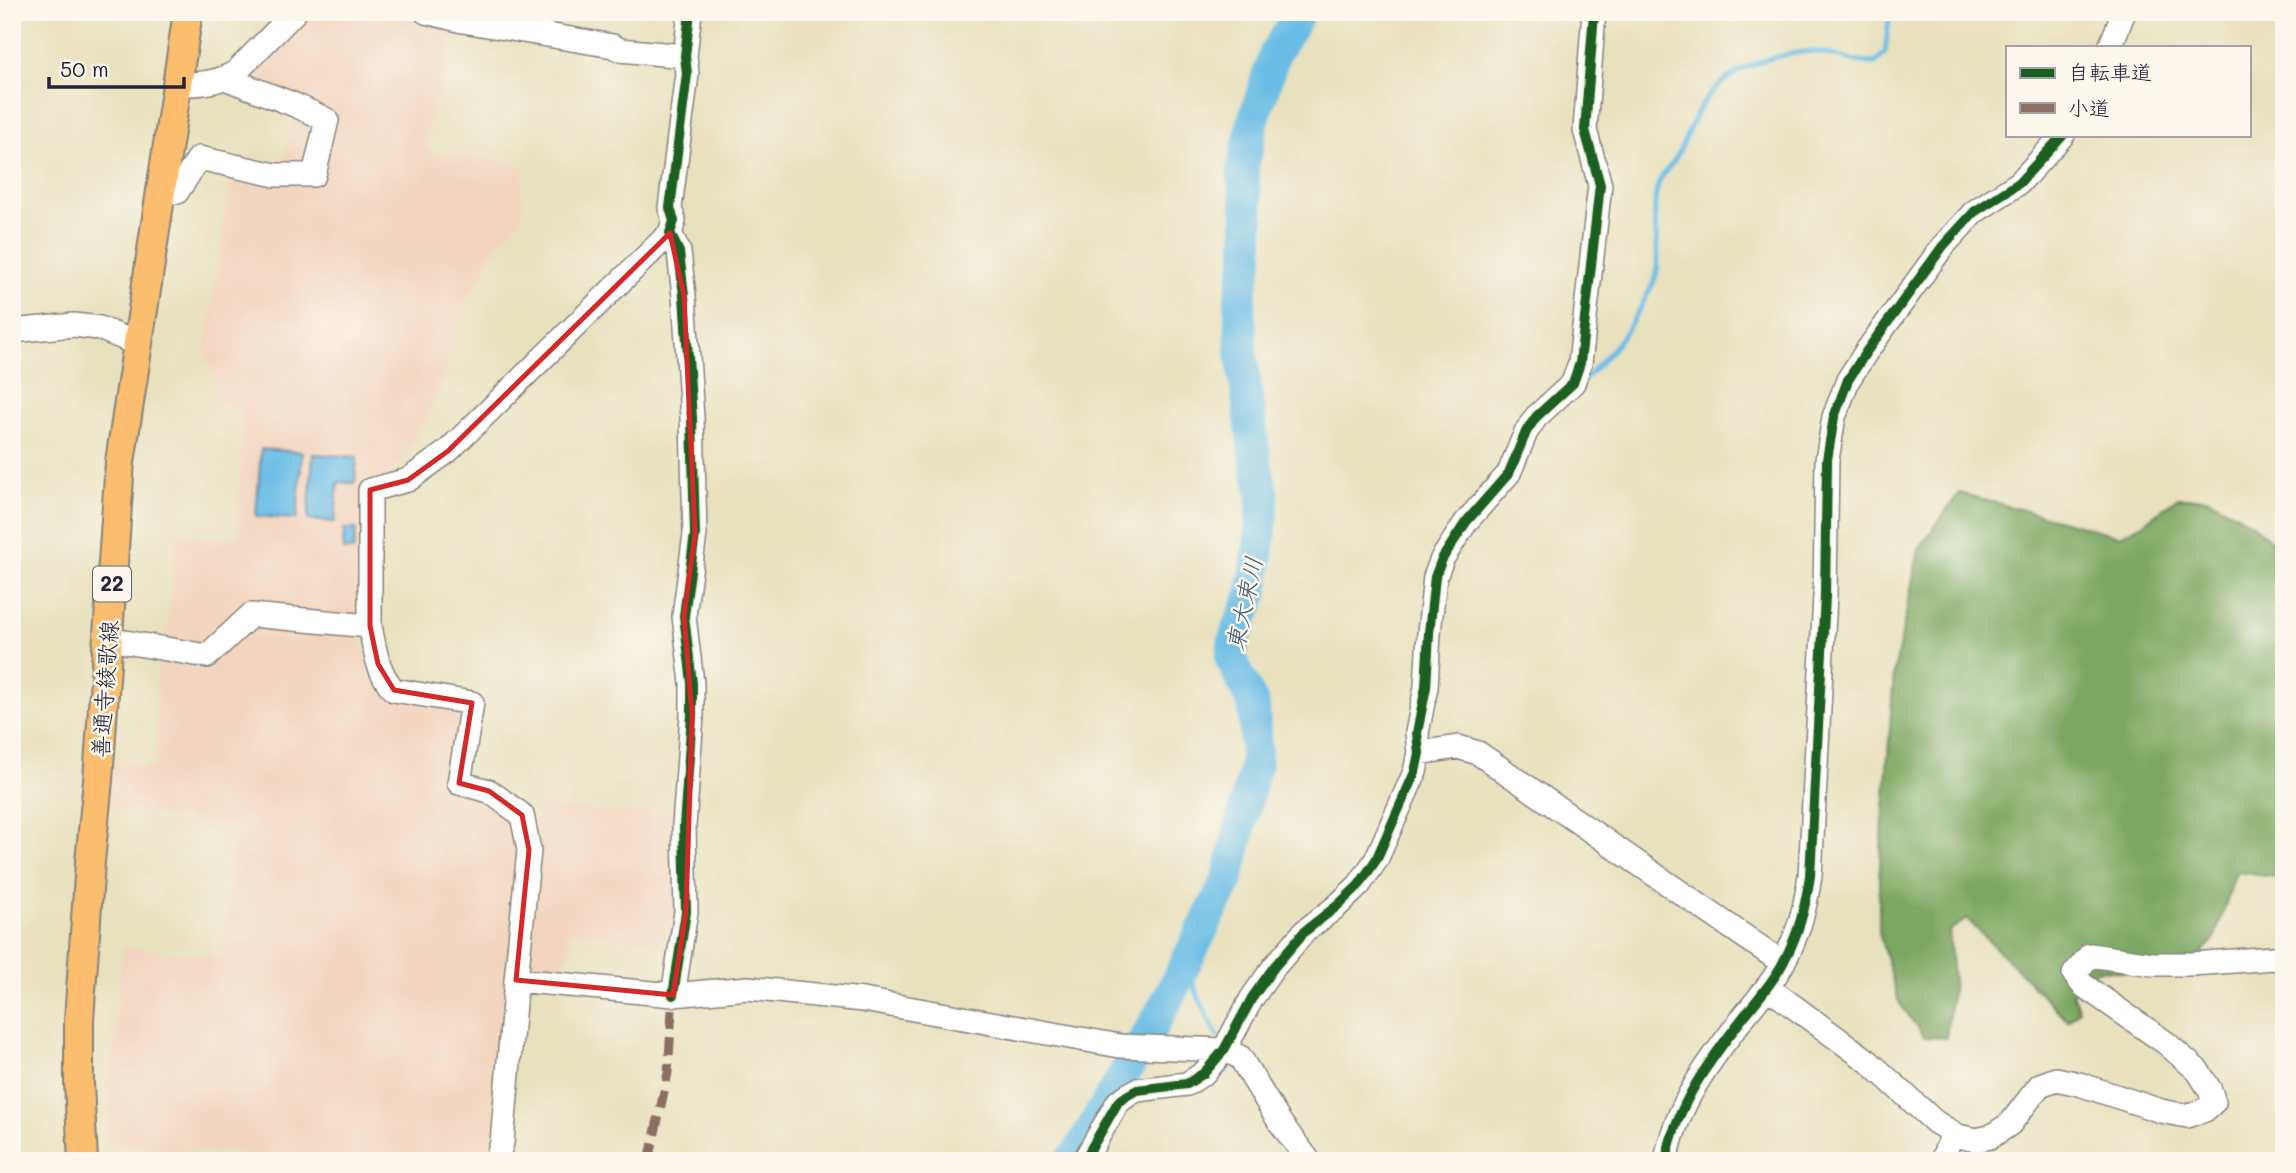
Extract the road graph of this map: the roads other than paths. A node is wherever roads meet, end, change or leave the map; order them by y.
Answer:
1 (188, 12) edge
2 (295, 12) edge
3 (426, 12) edge
4 (690, 12) edge
5 (1594, 12) edge
6 (2124, 12) edge
7 (2110, 46) edge
8 (685, 56) junction
9 (225, 78) junction
10 (177, 83) junction
11 (2062, 136) edge
12 (161, 190) junction
13 (670, 233) junction
14 (12, 331) edge
15 (138, 344) junction
16 (370, 626) junction
17 (108, 639) junction
18 (1422, 752) junction
19 (2284, 961) edge
20 (1783, 963) junction
21 (516, 980) junction
22 (1767, 987) junction
23 (674, 995) junction
24 (1224, 1050) junction
25 (1952, 1133) junction
26 (83, 1161) edge
27 (496, 1161) edge
28 (1084, 1161) edge
29 (1309, 1161) edge
30 (1666, 1161) edge
31 (1942, 1161) edge

1 - 10 main road, 善通寺綾歌線 / 22
2 - 9 street
3 - 8 street
4 - 8 street
5 - 18 street
6 - 7 street
8 - 13 street
9 - 10 street
9 - 12 street
10 - 12 main road, 善通寺綾歌線 / 22
11 - 20 street
12 - 15 main road, 善通寺綾歌線 / 22
13 - 16 street
13 - 23 street
14 - 15 street
15 - 17 main road, 善通寺綾歌線 / 22
16 - 17 street
16 - 21 street
17 - 26 main road, 善通寺綾歌線 / 22
18 - 20 street
18 - 24 street
19 - 25 street
20 - 22 street
21 - 23 street
21 - 27 street
22 - 25 street
22 - 30 street
23 - 24 street
24 - 28 street
24 - 29 street
25 - 31 street

